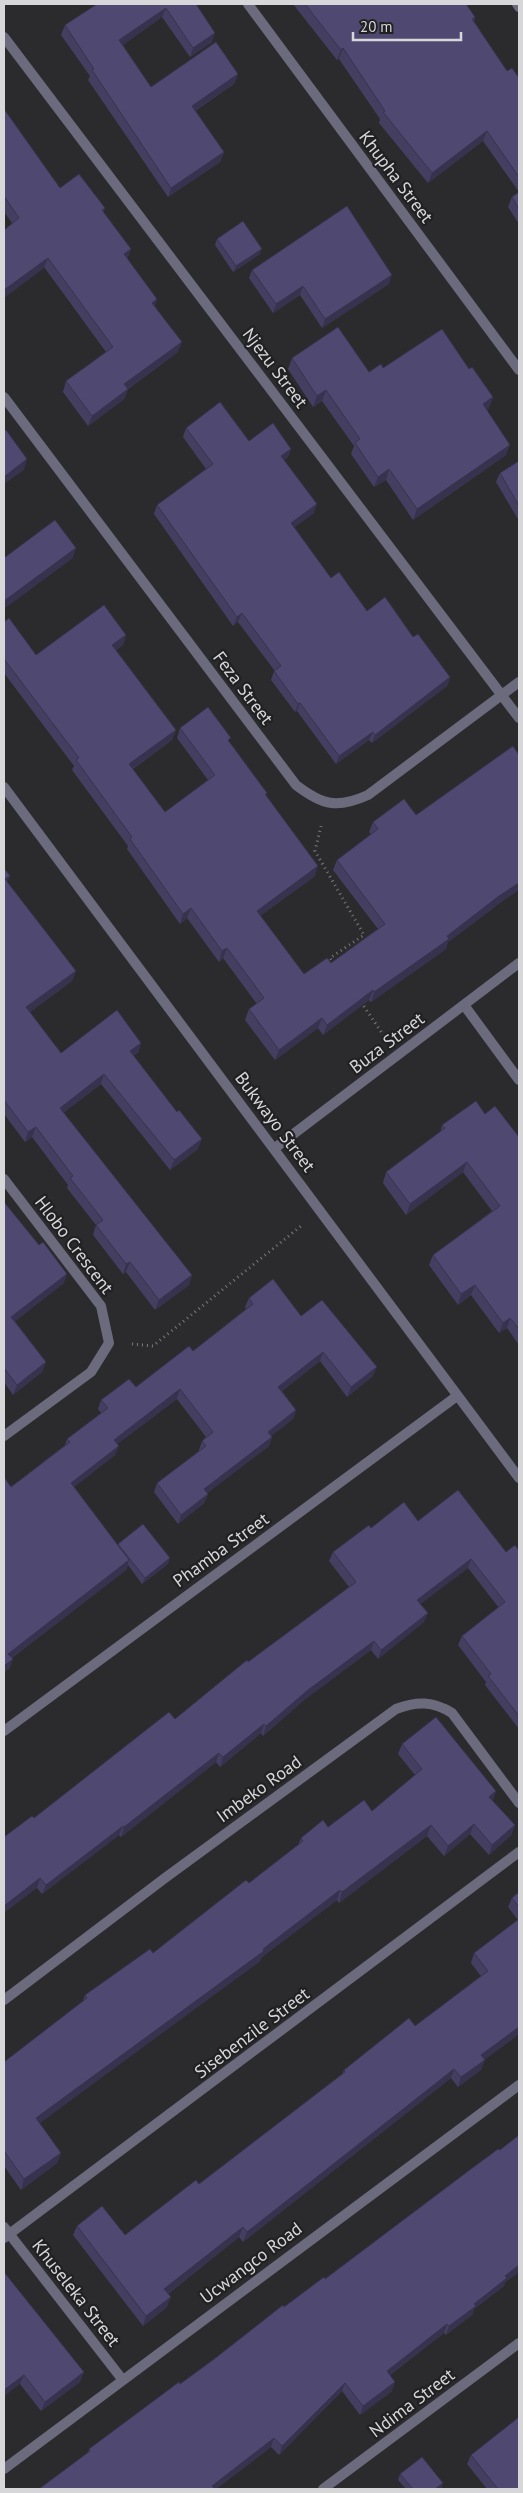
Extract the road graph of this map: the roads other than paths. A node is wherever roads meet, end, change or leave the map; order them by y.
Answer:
1 (248, 4) edge
2 (4, 37) edge
3 (519, 370) edge
4 (4, 396) edge
5 (519, 682) edge
6 (502, 695) junction
7 (519, 718) edge
8 (4, 787) edge
9 (519, 963) edge
10 (464, 1005) junction
11 (519, 1080) edge
12 (275, 1148) junction
13 (4, 1179) edge
14 (457, 1396) junction
15 (4, 1436) edge
16 (519, 1478) edge
17 (4, 1731) edge
18 (519, 1803) edge
19 (519, 1852) edge
20 (4, 2000) edge
21 (519, 2085) edge
22 (6, 2233) edge
23 (519, 2343) edge
24 (122, 2379) junction
25 (4, 2469) edge
26 (323, 2489) edge

1 - 3 street, Khupha Street
2 - 6 street, Njezu Street
4 - 6 street, Feza Street
5 - 6 street
6 - 7 street, Njezu Street
8 - 12 street, Bukwayo Street
9 - 10 street, Buza Street
10 - 11 street
10 - 12 street, Buza Street
12 - 14 street, Bukwayo Street
13 - 15 street, Hlobo Crescent
14 - 16 street, Bukwayo Street
14 - 17 street, Phamba Street
18 - 20 street, Imbeko Road
19 - 22 street, Sisebenzile Street
21 - 24 street, Ucwangco Road
22 - 24 street, Khuseleka Street
23 - 26 street, Ndima Street
24 - 25 street, Ucwangco Road

